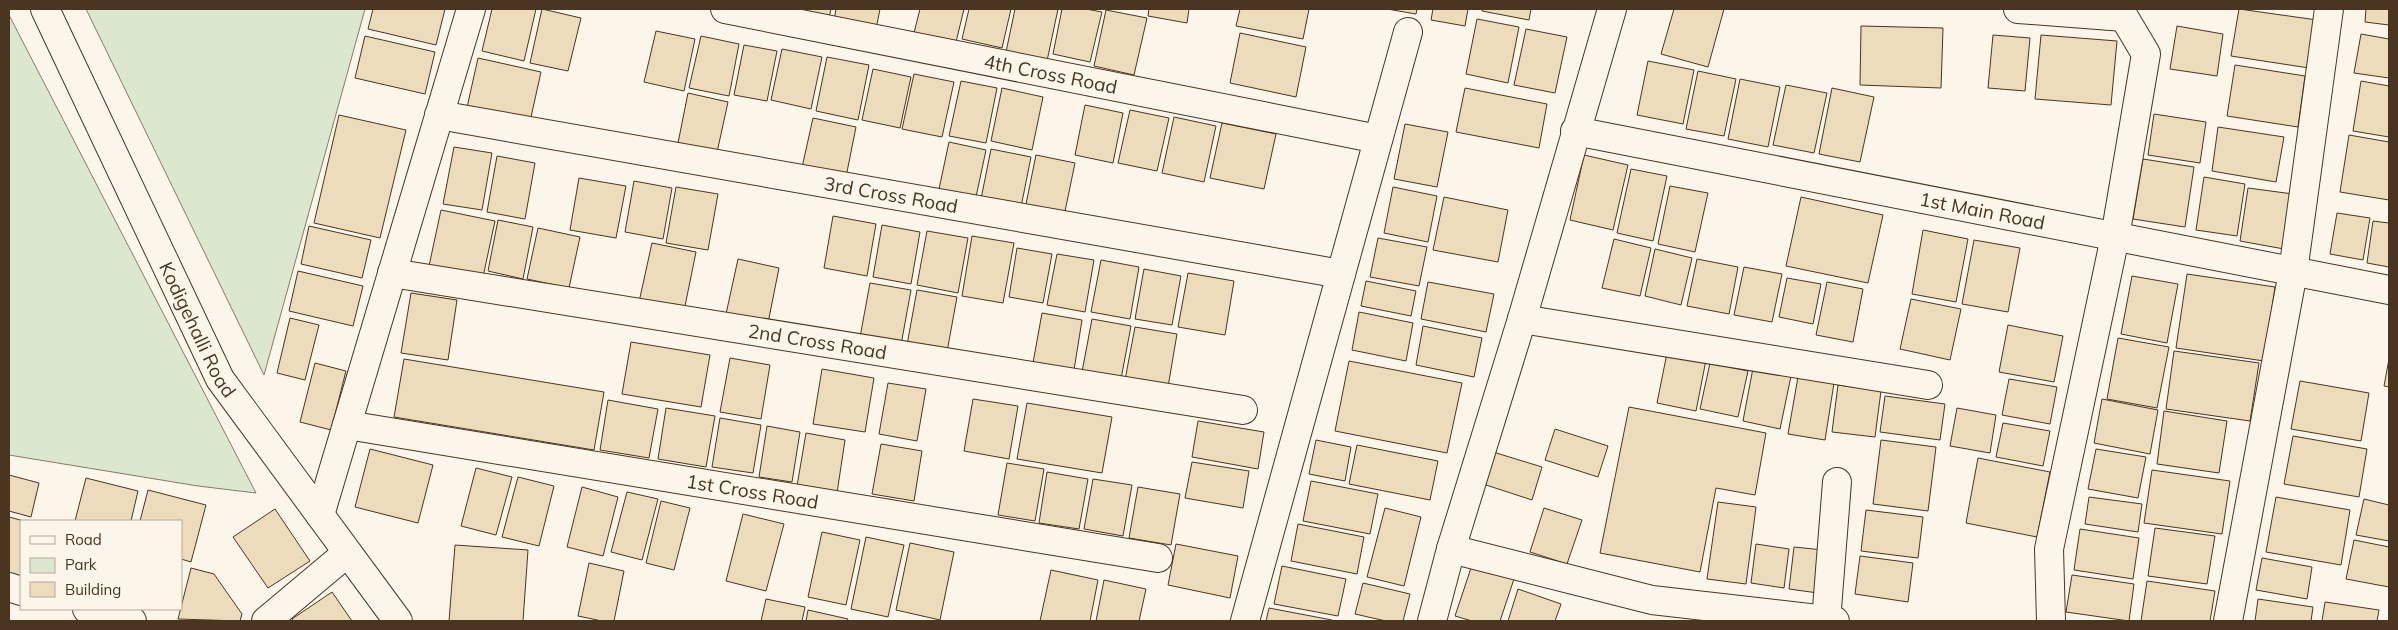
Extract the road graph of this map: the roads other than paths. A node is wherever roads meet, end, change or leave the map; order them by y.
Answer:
1 (45, 9) edge
2 (471, 9) edge
3 (725, 9) edge
4 (1612, 9) edge
5 (2018, 9) edge
6 (2329, 9) edge
7 (2069, 11) edge
8 (1408, 32) dead end
9 (440, 115) junction
10 (1576, 131) junction
11 (1378, 139) junction
12 (2115, 237) junction
13 (2293, 272) junction
14 (392, 273) junction
15 (1341, 274) junction
16 (2389, 290) edge
17 (1522, 320) junction
18 (1928, 385) dead end
19 (1242, 410) dead end
20 (346, 425) junction
21 (1836, 482) dead end
22 (320, 515) junction
23 (1451, 549) junction
24 (347, 553) junction
25 (1158, 558) dead end
26 (90, 610) edge
27 (1652, 611) edge
28 (132, 621) edge
29 (266, 621) edge
30 (398, 621) edge
31 (1245, 621) edge
32 (1432, 621) edge
33 (1829, 621) edge
34 (2051, 621) edge
35 (2228, 621) edge

1 - 22 street, Kodigehalli Road
2 - 9 street
3 - 11 street, 4th Cross Road
4 - 10 street
5 - 7 street
6 - 13 street
7 - 12 street
8 - 11 street
9 - 14 street
9 - 15 street, 3rd Cross Road
10 - 12 street, 1st Main Road
10 - 17 street
11 - 15 street
12 - 13 street, 1st Main Road
12 - 34 street
13 - 16 street, 1st Main Road
13 - 35 street
14 - 19 street, 2nd Cross Road
14 - 20 street
15 - 31 street
17 - 18 street
17 - 23 street
20 - 22 street
20 - 25 street, 1st Cross Road
21 - 33 street
22 - 24 street, Kodigehalli Road
23 - 27 street
23 - 32 street
24 - 29 street
24 - 30 street, Kodigehalli Road
26 - 28 street
27 - 33 street

